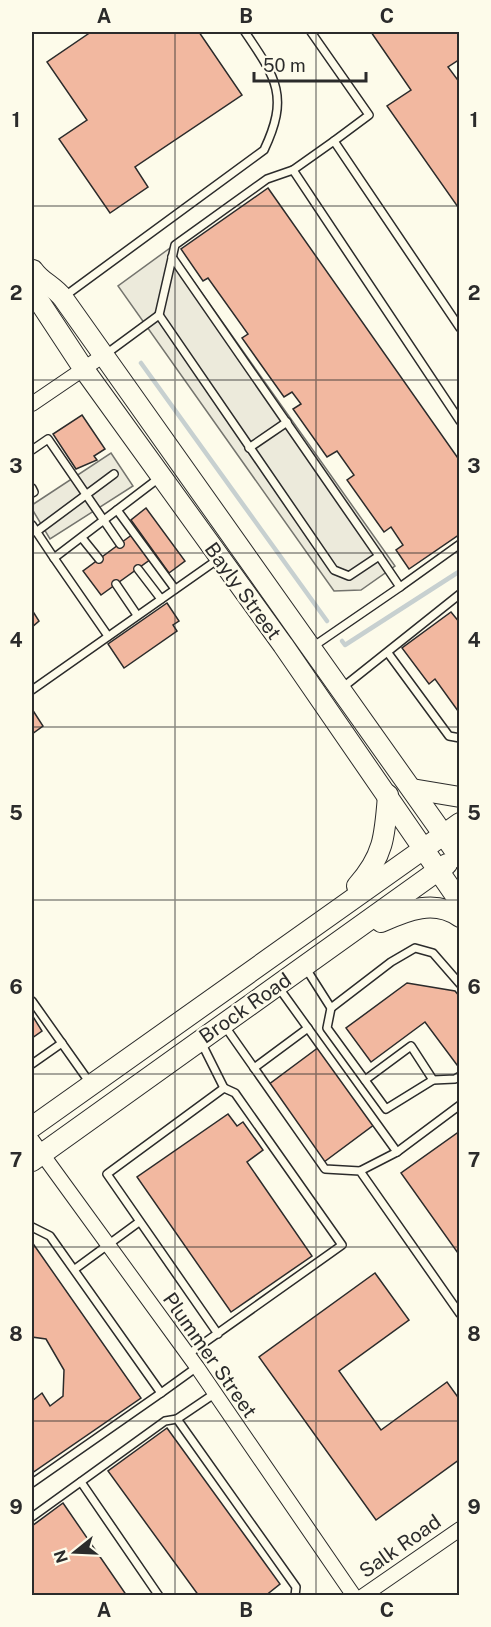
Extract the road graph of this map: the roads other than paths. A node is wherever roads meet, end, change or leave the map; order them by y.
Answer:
1 (245, 32) edge
2 (311, 32) edge
3 (334, 141) junction
4 (293, 170) junction
5 (172, 257) junction
6 (35, 273) edge
7 (63, 298) junction
8 (159, 315) junction
9 (459, 328) edge
10 (104, 355) junction
11 (83, 368) junction
12 (32, 404) edge
13 (459, 421) edge
14 (287, 422) junction
15 (249, 448) junction
16 (32, 450) edge
17 (114, 474) dead end
18 (160, 477) junction
19 (32, 488) edge
20 (32, 493) edge
21 (86, 495) junction
22 (117, 510) junction
23 (103, 521) junction
24 (34, 529) edge
25 (82, 538) junction
26 (120, 544) dead end
27 (459, 544) edge
28 (379, 556) junction
29 (54, 558) junction
30 (219, 558) junction
31 (99, 559) dead end
32 (138, 568) dead end
33 (116, 584) dead end
34 (400, 587) junction
35 (175, 589) junction
36 (457, 596) edge
37 (161, 599) junction
38 (459, 606) edge
39 (137, 615) junction
40 (108, 636) junction
41 (312, 648) junction
42 (388, 653) junction
43 (341, 689) junction
44 (32, 690) edge
45 (459, 738) edge
46 (412, 789) junction
47 (388, 795) junction
48 (459, 797) edge
49 (452, 829) edge
50 (424, 848) junction
51 (459, 856) edge
52 (438, 870) junction
53 (459, 902) edge
54 (330, 916) junction
55 (459, 917) edge
56 (341, 942) junction
57 (305, 967) junction
58 (459, 984) edge
59 (278, 986) junction
60 (32, 1001) edge
61 (331, 1008) junction
62 (222, 1023) junction
63 (308, 1028) junction
64 (199, 1039) junction
65 (62, 1043) junction
66 (32, 1064) edge
67 (254, 1068) junction
68 (459, 1076) edge
69 (364, 1080) junction
70 (433, 1080) junction
71 (92, 1085) junction
72 (224, 1088) junction
73 (459, 1105) edge
74 (32, 1127) edge
75 (35, 1151) edge
76 (397, 1152) junction
77 (360, 1172) junction
78 (139, 1222) junction
79 (32, 1227) edge
80 (108, 1245) junction
81 (75, 1269) junction
82 (458, 1308) edge
83 (218, 1334) junction
84 (187, 1355) junction
85 (197, 1367) junction
86 (161, 1392) junction
87 (214, 1394) junction
88 (177, 1419) junction
89 (81, 1482) junction
90 (32, 1483) edge
91 (32, 1517) edge
92 (459, 1529) edge
93 (159, 1596) edge
94 (295, 1596) edge
95 (354, 1596) edge
96 (363, 1596) edge

1 - 7 lane
2 - 3 lane
3 - 4 lane
3 - 9 lane
4 - 5 lane
4 - 13 lane
5 - 8 lane
5 - 14 lane
6 - 7 main road, Bayly Street
6 - 11 main road, Bayly Street
7 - 10 main road, Bayly Street
8 - 10 lane
8 - 15 lane
10 - 11 street
10 - 41 main road, Bayly Street
11 - 12 street
11 - 18 main road, Bayly Street
14 - 15 lane
14 - 28 lane
15 - 28 lane
16 - 21 lane
17 - 21 lane
18 - 22 lane
18 - 30 main road, Bayly Street
19 - 20 lane
21 - 23 lane
21 - 24 lane
22 - 23 lane
22 - 35 lane
23 - 25 lane
23 - 26 lane
24 - 29 lane
25 - 29 lane
25 - 31 lane
27 - 34 lane
28 - 34 lane
29 - 40 lane
30 - 35 lane
30 - 47 main road, Bayly Street
32 - 37 lane
33 - 39 lane
34 - 41 lane
35 - 37 lane
36 - 38 lane
36 - 42 lane
37 - 39 lane
39 - 40 lane
40 - 44 lane
41 - 43 main road, Bayly Street
42 - 43 lane
42 - 45 lane
43 - 46 main road, Bayly Street
46 - 48 main road
46 - 49 main road, Bayly Street
47 - 50 main road, Bayly Street
47 - 54 main road
49 - 50 main road, Brock Road
49 - 51 main road, Bayly Street
50 - 52 main road, Bayly Street
50 - 54 main road, Brock Road
51 - 52 main road, Brock Road
52 - 53 main road, Bayly Street
52 - 56 main road, Brock Road
54 - 71 main road, Brock Road
55 - 56 main road
56 - 57 main road, Brock Road
57 - 59 main road, Brock Road
57 - 61 lane
58 - 61 lane
59 - 62 main road, Brock Road
59 - 63 lane
60 - 65 lane
61 - 69 lane
62 - 64 main road, Brock Road
62 - 67 lane
63 - 67 lane
63 - 76 lane
64 - 72 lane
64 - 75 main road, Brock Road
65 - 66 lane
65 - 71 lane
67 - 77 lane
68 - 70 lane
69 - 70 lane
69 - 70 lane
71 - 74 main road, Brock Road
72 - 78 lane
72 - 83 lane
73 - 76 lane
75 - 80 street, Plummer Street
76 - 77 lane
77 - 82 lane
78 - 80 lane
78 - 83 lane
79 - 81 lane
80 - 81 lane
80 - 84 street, Plummer Street
81 - 86 lane
83 - 84 lane
84 - 85 street, Plummer Street
85 - 86 lane
85 - 87 street, Plummer Street
86 - 90 lane
87 - 88 lane
87 - 95 street, Plummer Street
88 - 89 lane
88 - 94 lane
89 - 91 lane
89 - 93 lane
92 - 96 street, Salk Road

